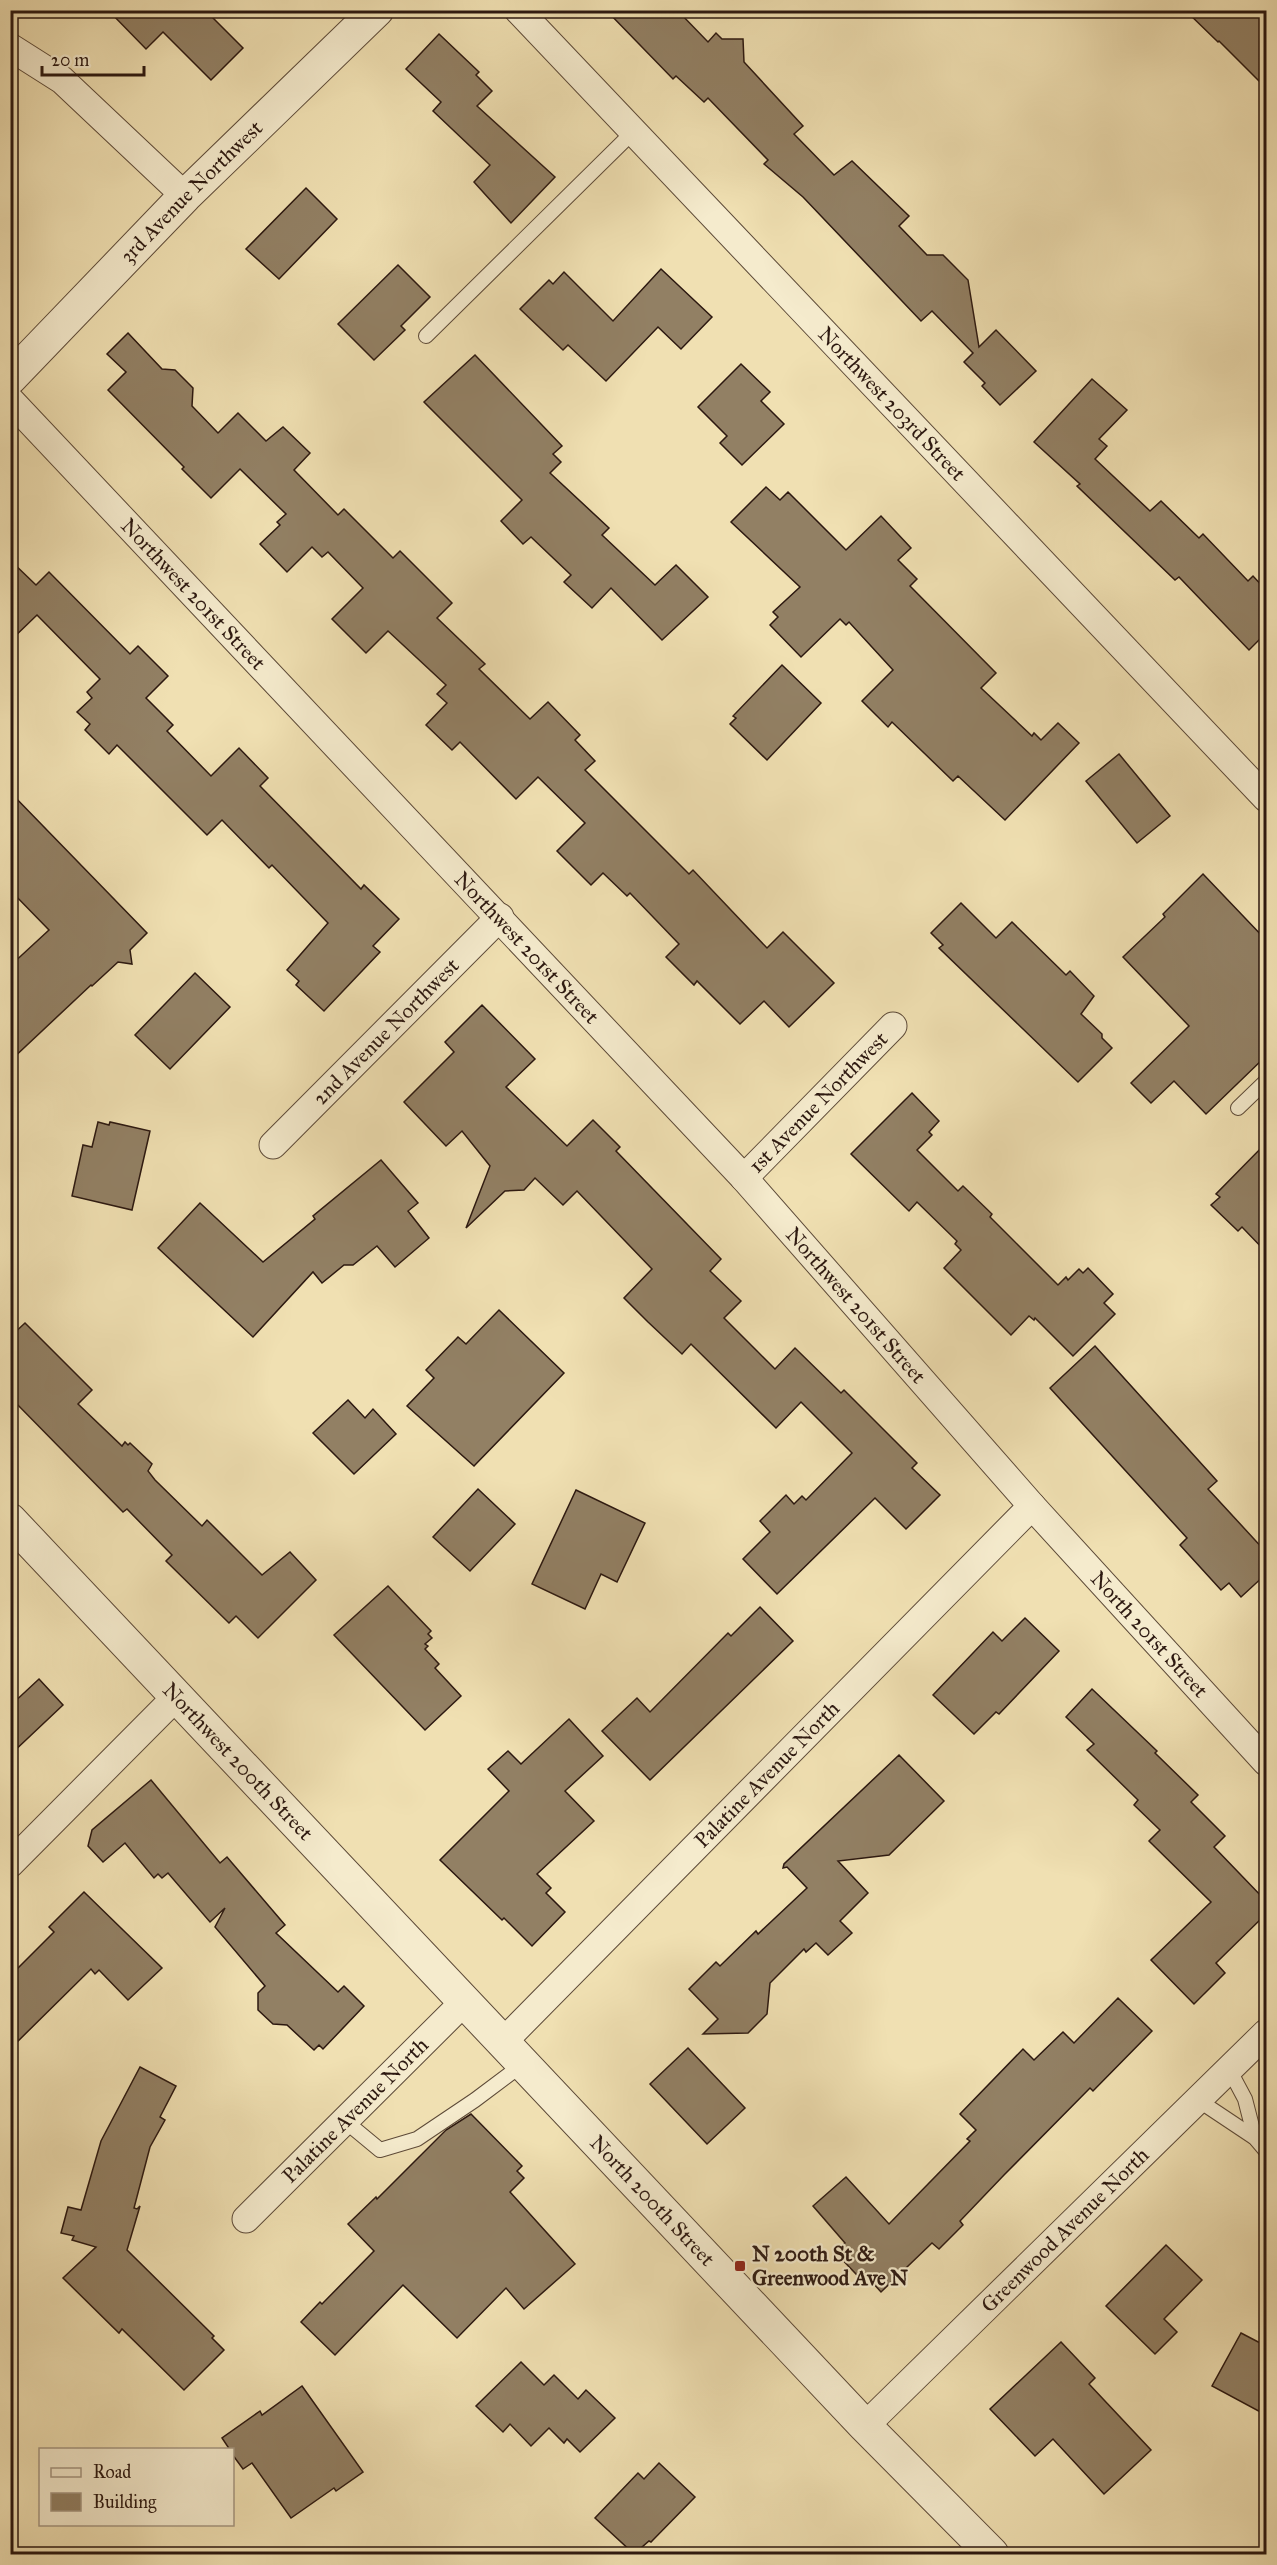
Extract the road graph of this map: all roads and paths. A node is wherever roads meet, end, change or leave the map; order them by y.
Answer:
1 (377, 10) edge
2 (518, 10) edge
3 (10, 47) edge
4 (633, 132) junction
5 (185, 196) junction
6 (426, 336) dead end
7 (10, 378) edge
8 (10, 400) edge
9 (1266, 798) edge
10 (500, 917) junction
11 (893, 1026) dead end
12 (1266, 1081) edge
13 (1238, 1108) dead end
14 (273, 1145) dead end
15 (744, 1178) junction
16 (1032, 1506) junction
17 (10, 1520) edge
18 (177, 1696) junction
19 (1266, 1762) edge
20 (10, 1864) edge
21 (465, 2001) junction
22 (1266, 2032) edge
23 (513, 2053) junction
24 (1229, 2069) junction
25 (1198, 2100) junction
26 (345, 2121) junction
27 (1255, 2138) junction
28 (1266, 2151) edge
29 (246, 2218) dead end
30 (864, 2426) junction
31 (992, 2554) edge

1 - 5 street, 3rd Avenue Northwest
2 - 4 street, Northwest 203rd Street
3 - 5 street
4 - 6 lane
4 - 9 street, Northwest 203rd Street
5 - 7 street, 3rd Avenue Northwest
8 - 10 street, Northwest 201st Street
10 - 14 street, 2nd Avenue Northwest
10 - 15 street, Northwest 201st Street
11 - 15 street, 1st Avenue Northwest
12 - 13 lane
15 - 16 street, Northwest 201st Street
16 - 19 street, North 201st Street
16 - 23 street, Palatine Avenue North
17 - 18 street, Northwest 200th Street
18 - 20 street
18 - 21 street, Northwest 200th Street
21 - 23 street, North 200th Street
21 - 26 street, Palatine Avenue North
22 - 24 street, Greenwood Avenue North
23 - 26 lane
23 - 30 street, North 200th Street
24 - 25 street, Greenwood Avenue North
24 - 27 lane
25 - 27 lane
25 - 30 street, Greenwood Avenue North
26 - 29 street, Palatine Avenue North
27 - 28 lane
30 - 31 street, North 200th Street

